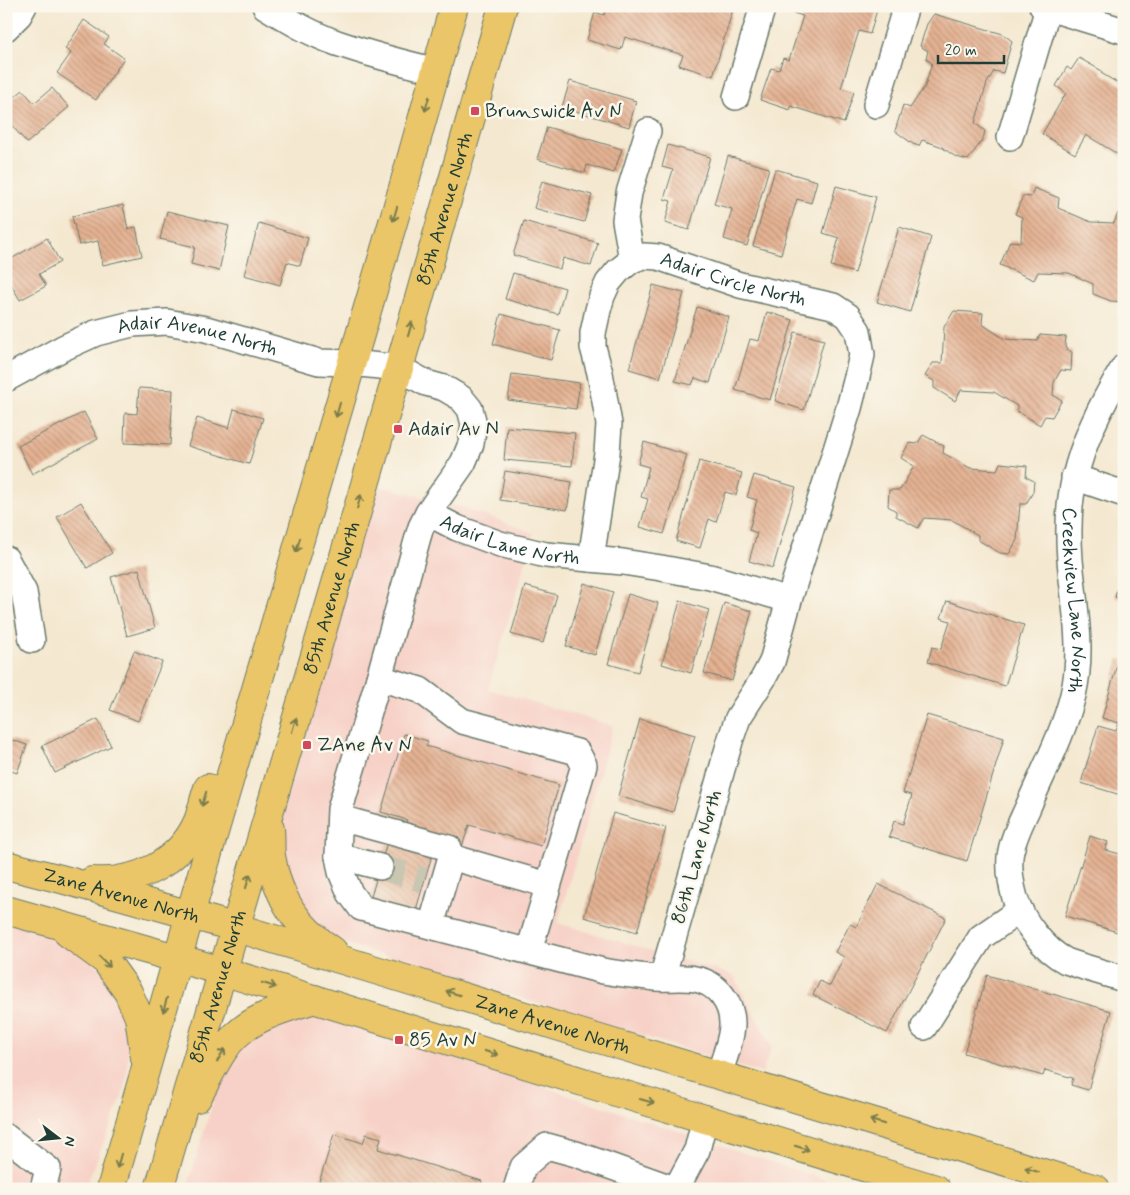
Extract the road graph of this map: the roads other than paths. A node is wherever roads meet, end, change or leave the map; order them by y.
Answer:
1 (24, 6) edge
2 (265, 6) edge
3 (454, 6) edge
4 (503, 6) edge
5 (763, 6) edge
6 (906, 6) edge
7 (1045, 7) edge
8 (6, 28) edge
9 (1124, 31) edge
10 (437, 71) junction
11 (736, 97) dead end
12 (876, 105) dead end
13 (648, 131) dead end
14 (1010, 137) dead end
15 (632, 260) junction
16 (351, 363) junction
17 (1124, 367) edge
18 (399, 368) junction
19 (6, 379) edge
20 (1074, 477) junction
21 (1124, 494) edge
22 (428, 513) junction
23 (6, 559) edge
24 (591, 559) junction
25 (289, 576) junction
26 (789, 600) junction
27 (32, 640) dead end
28 (379, 678) junction
29 (270, 805) junction
30 (340, 818) junction
31 (338, 856) junction
32 (450, 857) junction
33 (6, 865) edge
34 (380, 867) tunnel mouth
35 (61, 879) junction
36 (548, 885) junction
37 (6, 910) edge
38 (1020, 910) junction
39 (190, 915) junction
40 (52, 922) junction
41 (431, 926) junction
42 (234, 927) junction
43 (529, 951) junction
44 (178, 958) junction
45 (222, 970) junction
46 (392, 974) junction
47 (662, 978) junction
48 (1124, 979) edge
49 (315, 1000) junction
50 (924, 1027) dead end
51 (146, 1067) junction
52 (719, 1074) junction
53 (705, 1118) junction
54 (6, 1137) edge
55 (172, 1143) junction
56 (43, 1189) edge
57 (111, 1189) edge
58 (159, 1189) edge
59 (516, 1189) edge
60 (675, 1189) edge
61 (936, 1189) edge
62 (1096, 1189) edge

1 - 8 street
2 - 10 street
3 - 10 main road
18 -> 4 main road, 85th Avenue North
5 - 11 street
6 - 12 street
7 - 9 street
7 - 14 street
10 -> 16 main road
13 - 15 street
15 - 24 street, Adair Circle North
15 - 26 street, Adair Circle North
16 - 18 street, Adair Avenue North
16 - 19 street, Adair Avenue North
16 -> 25 main road
17 - 20 street, Creekview Lane North
18 - 22 street, Adair Lane North
29 -> 18 main road, 85th Avenue North
20 - 21 street
20 - 38 street, Creekview Lane North
22 - 24 street, Adair Lane North
22 - 28 street
23 - 27 street
24 - 26 street, Adair Lane North
25 -> 35 main road
25 - 39 main road
26 - 47 street, 86th Lane North
28 - 30 street
28 - 36 street
42 -> 29 main road, 85th Avenue North
29 - 46 main road
30 - 31 street
30 - 32 street
31 - 34 street
31 - 41 street
32 - 36 street
32 - 41 street
33 - 35 main road, Zane Avenue North
35 - 39 main road, Zane Avenue North
36 - 43 street
37 - 40 main road
38 - 48 street, Creekview Lane North
38 - 50 street
39 - 42 main road, Zane Avenue North
39 - 44 main road
40 - 44 main road
40 -> 51 main road
41 - 43 street
42 - 45 main road, 85th Avenue North
42 - 46 main road, Zane Avenue North
43 - 47 street
44 - 45 main road
44 -> 51 main road
45 -> 49 main road
45 - 55 main road, 85th Avenue North
52 -> 46 main road, Zane Avenue North
47 - 52 street
49 -> 53 main road
55 -> 49 main road
51 -> 57 main road
62 -> 52 main road, Zane Avenue North
53 - 60 street
53 -> 61 main road
54 - 56 street
55 - 58 main road, 85th Avenue North
59 - 60 street

